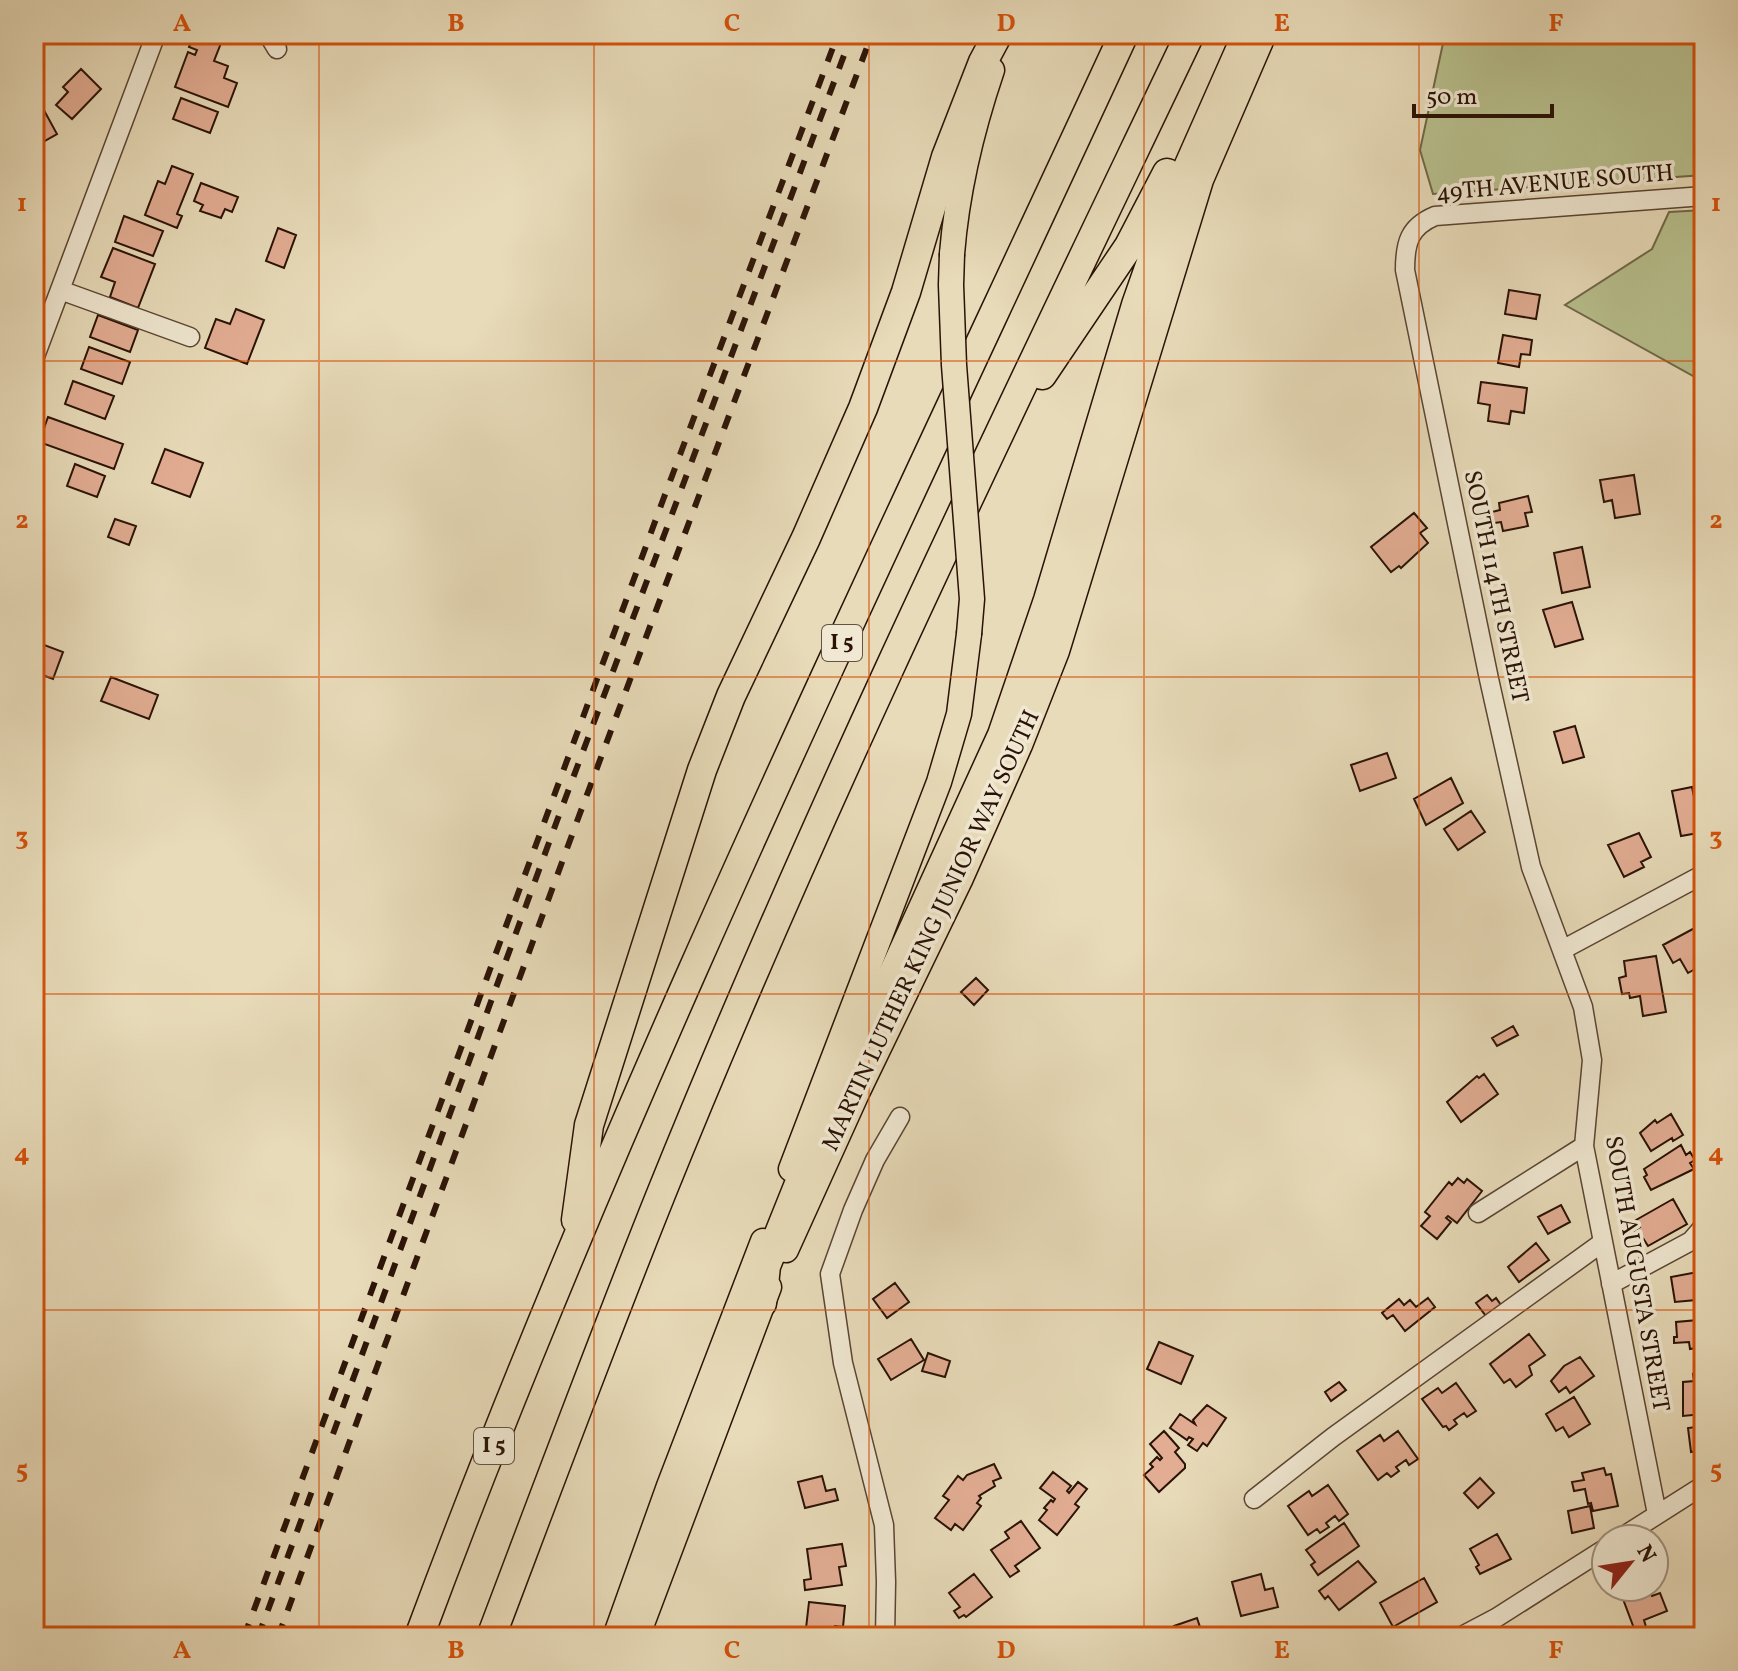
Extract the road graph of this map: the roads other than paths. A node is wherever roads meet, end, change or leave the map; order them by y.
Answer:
1 (156, 34) edge
2 (998, 34) edge
3 (1005, 34) edge
4 (1124, 34) edge
5 (1190, 34) edge
6 (1234, 34) edge
7 (1247, 34) edge
8 (1264, 34) edge
9 (1704, 196) edge
10 (1413, 230) joint
11 (60, 290) junction
12 (190, 337) dead end
13 (34, 359) edge
14 (988, 456) junction
15 (1704, 874) edge
16 (1562, 950) junction
17 (900, 1117) dead end
18 (1584, 1146) junction
19 (1478, 1213) dead end
20 (1704, 1226) edge
21 (1603, 1242) junction
22 (571, 1257) junction
23 (1611, 1284) junction
24 (762, 1303) junction
25 (1704, 1485) edge
26 (1254, 1499) dead end
27 (1657, 1514) junction
28 (1643, 1523) edge
29 (1590, 1558) edge
30 (419, 1637) edge
31 (491, 1637) edge
32 (615, 1637) edge
33 (637, 1637) edge
34 (885, 1637) edge
35 (1460, 1637) edge

1 - 11 street
2 - 22 highway
3 - 32 main road, MARTIN LUTHER KING JUNIOR WAY SOUTH, bridge
4 - 22 highway, I 5
5 - 14 highway, I 5
6 - 14 highway
7 - 24 highway
8 - 24 main road, MARTIN LUTHER KING JUNIOR WAY SOUTH
9 - 10 street, 49TH AVENUE SOUTH
10 - 16 street, SOUTH 114TH STREET
11 - 12 street
11 - 13 street
14 - 31 highway, I 5
15 - 16 street
16 - 18 street, SOUTH AUGUSTA STREET
17 - 34 street
18 - 19 street
18 - 21 street, SOUTH AUGUSTA STREET
20 - 23 street
21 - 23 street, SOUTH AUGUSTA STREET
21 - 26 street
22 - 30 highway, I 5
23 - 27 street, SOUTH AUGUSTA STREET
24 - 33 main road, MARTIN LUTHER KING JUNIOR WAY SOUTH
25 - 27 street
27 - 28 street
29 - 35 street

